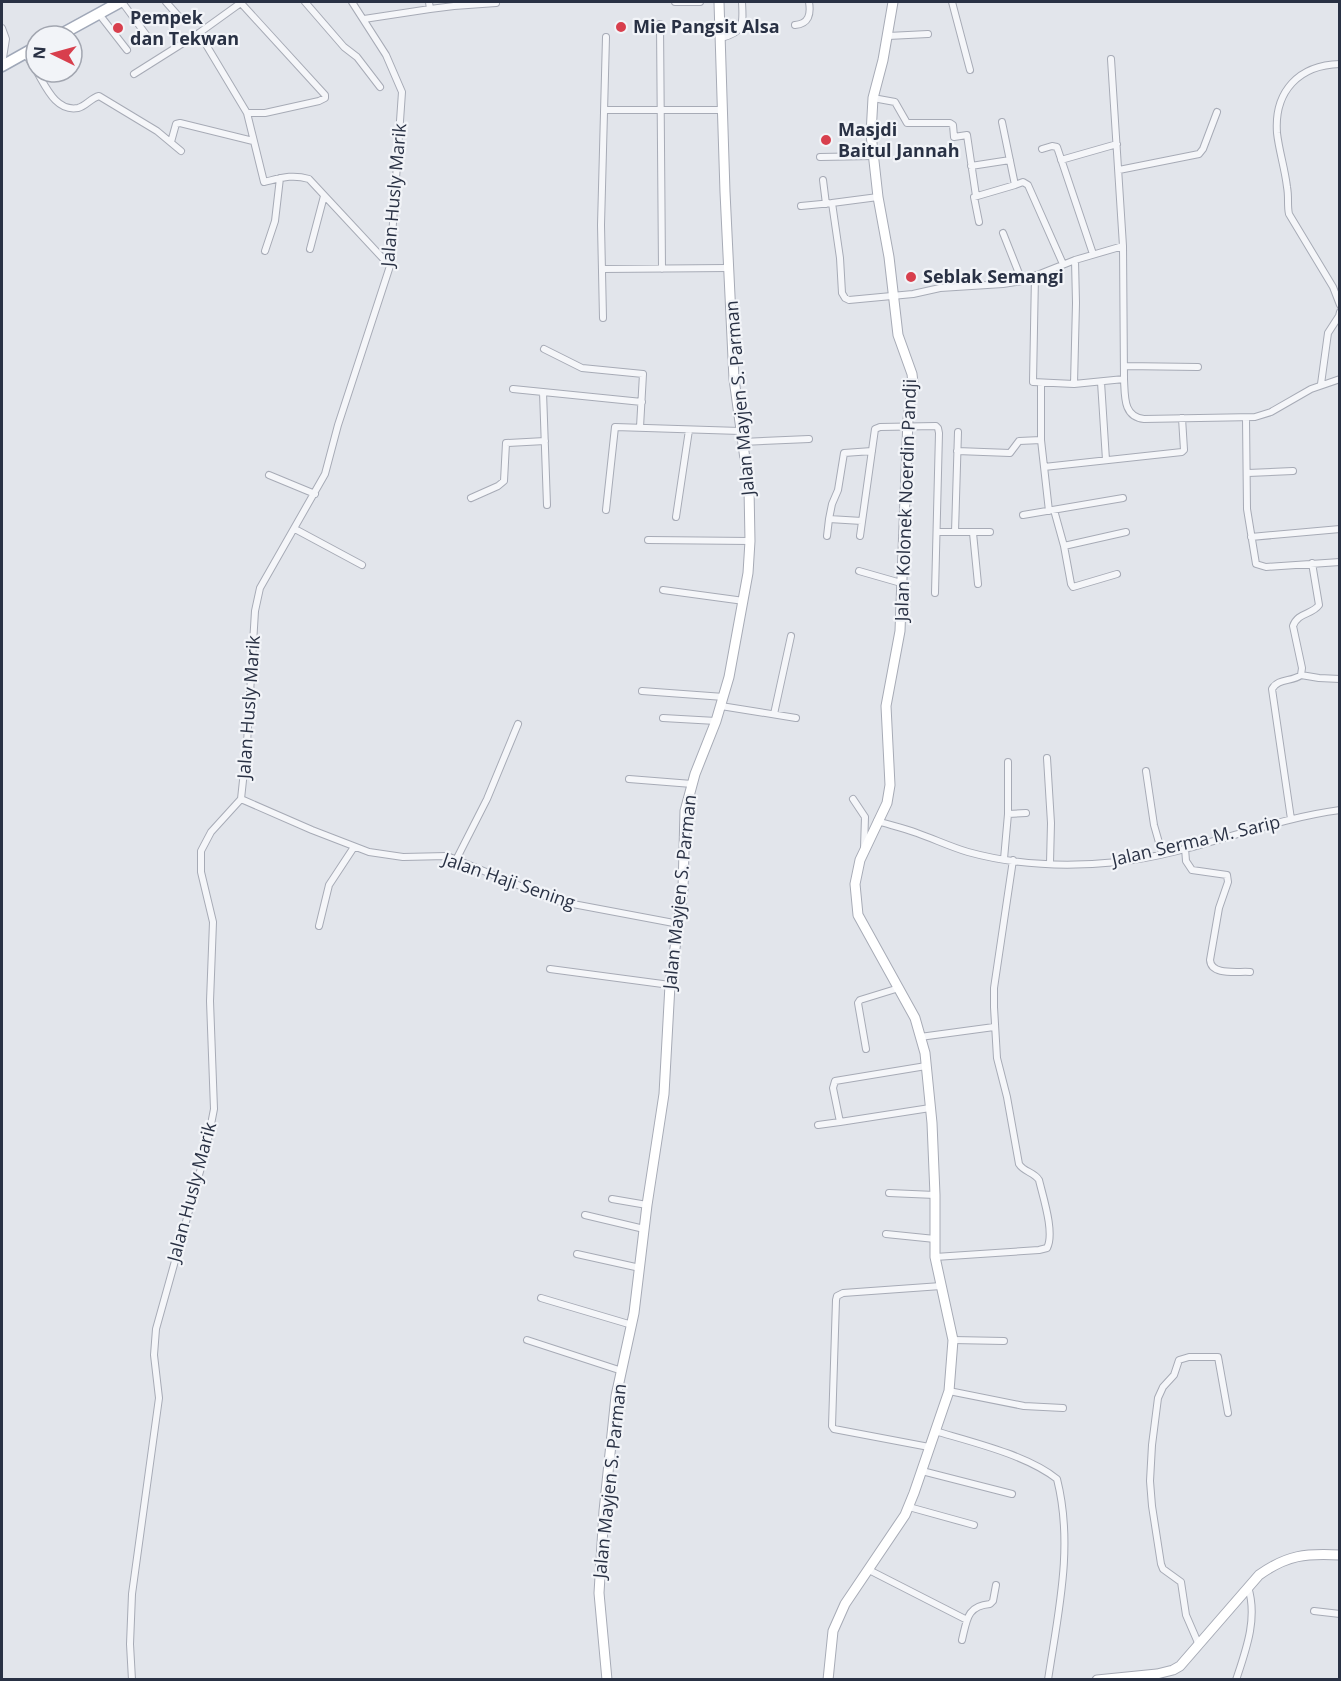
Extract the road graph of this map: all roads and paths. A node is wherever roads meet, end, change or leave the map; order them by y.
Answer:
1 (121, 2) edge
2 (166, 2) edge
3 (241, 2) edge
4 (305, 2) edge
5 (352, 2) edge
6 (429, 2) edge
7 (675, 2) edge
8 (700, 2) edge
9 (719, 2) edge
10 (742, 2) edge
11 (809, 2) edge
12 (893, 2) edge
13 (952, 2) edge
14 (496, 3) dead end
15 (430, 9) junction
16 (99, 14) junction
17 (364, 18) junction
18 (181, 19) dead end
19 (80, 24) edge
20 (660, 24) dead end
21 (795, 25) dead end
22 (2, 28) edge
23 (199, 33) junction
24 (928, 34) dead end
25 (888, 36) junction
26 (606, 37) dead end
27 (721, 38) junction
28 (150, 40) dead end
29 (128, 50) dead end
30 (24, 54) edge
31 (1111, 59) dead end
32 (1340, 64) edge
33 (2, 65) edge
34 (970, 70) dead end
35 (134, 74) dead end
36 (45, 84) edge
37 (380, 87) dead end
38 (873, 98) junction
39 (604, 110) junction
40 (661, 110) junction
41 (723, 110) junction
42 (247, 112) junction
43 (1217, 112) dead end
44 (1002, 122) dead end
45 (253, 141) junction
46 (171, 142) junction
47 (1117, 144) junction
48 (1042, 149) dead end
49 (181, 151) dead end
50 (873, 156) junction
51 (820, 157) dead end
52 (1010, 160) junction
53 (1061, 160) junction
54 (971, 166) junction
55 (1119, 170) junction
56 (280, 178) junction
57 (823, 180) dead end
58 (255, 182) dead end
59 (264, 182) junction
60 (1015, 185) junction
61 (324, 196) junction
62 (878, 196) junction
63 (976, 196) junction
64 (829, 204) junction
65 (801, 206) dead end
66 (979, 222) dead end
67 (1003, 233) dead end
68 (1123, 246) junction
69 (310, 249) dead end
70 (265, 251) dead end
71 (1093, 254) junction
72 (1075, 260) junction
73 (1064, 264) junction
74 (390, 266) junction
75 (729, 268) junction
76 (602, 269) junction
77 (662, 270) junction
78 (1035, 275) junction
79 (1022, 280) junction
80 (894, 295) junction
81 (1339, 301) edge
82 (1340, 312) edge
83 (603, 318) dead end
84 (544, 350) dead end
85 (1124, 366) junction
86 (1198, 367) dead end
87 (1340, 379) edge
88 (1124, 380) junction
89 (1101, 382) junction
90 (1041, 383) junction
91 (1074, 384) junction
92 (1322, 384) junction
93 (513, 389) dead end
94 (543, 392) junction
95 (642, 402) junction
96 (1182, 418) junction
97 (1246, 418) junction
98 (640, 427) junction
99 (908, 428) junction
100 (689, 430) junction
101 (740, 431) junction
102 (958, 432) dead end
103 (809, 439) dead end
104 (1041, 440) junction
105 (545, 441) junction
106 (742, 442) junction
107 (872, 451) junction
108 (957, 451) junction
109 (1106, 460) junction
110 (1044, 467) junction
111 (1293, 471) dead end
112 (1248, 473) junction
113 (269, 475) dead end
114 (315, 494) junction
115 (471, 498) dead end
116 (1123, 498) dead end
117 (548, 505) dead end
118 (606, 510) dead end
119 (1052, 510) junction
120 (1023, 515) dead end
121 (676, 517) dead end
122 (829, 519) junction
123 (862, 521) junction
124 (295, 529) junction
125 (1340, 529) edge
126 (938, 532) junction
127 (955, 532) junction
128 (990, 532) dead end
129 (1126, 532) dead end
130 (974, 533) junction
131 (827, 536) dead end
132 (860, 536) dead end
133 (1251, 537) junction
134 (648, 540) dead end
135 (750, 541) junction
136 (1064, 546) junction
137 (1340, 562) edge
138 (1312, 563) junction
139 (362, 565) dead end
140 (859, 571) dead end
141 (1117, 574) dead end
142 (901, 583) junction
143 (978, 584) dead end
144 (663, 590) dead end
145 (935, 593) dead end
146 (744, 601) junction
147 (791, 636) dead end
148 (1301, 675) junction
149 (1340, 679) edge
150 (642, 691) dead end
151 (722, 701) junction
152 (774, 714) junction
153 (663, 718) dead end
154 (796, 718) dead end
155 (716, 721) junction
156 (518, 724) dead end
157 (1047, 758) dead end
158 (1008, 762) dead end
159 (1146, 771) dead end
160 (629, 779) dead end
161 (692, 784) junction
162 (241, 799) junction
163 (853, 799) dead end
164 (1340, 810) edge
165 (1026, 813) dead end
166 (1008, 814) junction
167 (1291, 819) junction
168 (877, 821) junction
169 (354, 847) junction
170 (1185, 848) junction
171 (863, 852) junction
172 (1162, 853) junction
173 (1004, 859) junction
174 (456, 860) junction
175 (1013, 860) junction
176 (1050, 863) junction
177 (679, 924) junction
178 (319, 926) dead end
179 (550, 969) dead end
180 (1250, 972) dead end
181 (670, 985) junction
182 (898, 988) junction
183 (994, 1027) junction
184 (920, 1037) junction
185 (866, 1049) dead end
186 (926, 1065) junction
187 (930, 1108) junction
188 (840, 1122) junction
189 (818, 1125) dead end
190 (889, 1193) dead end
191 (935, 1195) junction
192 (612, 1199) dead end
193 (647, 1205) junction
194 (585, 1215) dead end
195 (644, 1229) junction
196 (885, 1234) dead end
197 (935, 1239) junction
198 (577, 1254) dead end
199 (935, 1257) junction
200 (641, 1269) junction
201 (940, 1286) junction
202 (541, 1298) dead end
203 (632, 1325) junction
204 (527, 1340) dead end
205 (954, 1340) junction
206 (1004, 1341) dead end
207 (622, 1371) junction
208 (949, 1391) junction
209 (1063, 1408) dead end
210 (1228, 1413) dead end
211 (935, 1431) junction
212 (929, 1447) junction
213 (922, 1471) junction
214 (1012, 1494) dead end
215 (909, 1508) junction
216 (974, 1526) dead end
217 (1340, 1555) edge
218 (869, 1570) junction
219 (996, 1586) dead end
220 (1248, 1587) junction
221 (1314, 1611) dead end
222 (1340, 1614) edge
223 (967, 1620) junction
224 (962, 1640) dead end
225 (1199, 1645) junction
226 (132, 1680) edge
227 (607, 1680) edge
228 (828, 1680) edge
229 (1048, 1680) edge
230 (1097, 1680) edge
231 (1236, 1680) edge

1 - 16 main road
1 - 28 street
2 - 18 street
3 - 23 street
3 - 42 street
4 - 37 street
5 - 17 street, Jalan Husly Marik
6 - 15 street
7 - 8 street
9 - 27 street, Jalan Mayjen S. Parman
10 - 27 street
11 - 21 street
12 - 25 street, Jalan Kolonek Noerdin Pandji
13 - 34 street
14 - 15 street
15 - 17 street
16 - 19 main road
16 - 29 street
17 - 74 street, Jalan Husly Marik
20 - 40 street
22 - 33 street
23 - 35 street
23 - 42 street
24 - 25 street
25 - 38 street, Jalan Kolonek Noerdin Pandji
26 - 39 street
27 - 41 street, Jalan Mayjen S. Parman
30 - 33 main road
31 - 47 street
32 - 81 street
36 - 46 street
38 - 50 street, Jalan Kolonek Noerdin Pandji
38 - 54 street
39 - 40 street
39 - 76 street
40 - 41 street
40 - 77 street
41 - 75 street, Jalan Mayjen S. Parman
42 - 45 street
43 - 55 street
44 - 52 street
45 - 46 street
45 - 59 street
46 - 49 street
47 - 53 street
47 - 55 street
48 - 53 street
50 - 51 street
50 - 62 street, Jalan Kolonek Noerdin Pandji
52 - 54 street
52 - 60 street
53 - 71 street
54 - 63 street
55 - 68 street
56 - 59 street
56 - 61 street
56 - 70 street
57 - 64 street
58 - 59 street
60 - 63 street
60 - 73 street
61 - 69 street
61 - 74 street
62 - 64 street
62 - 80 street, Jalan Kolonek Noerdin Pandji
63 - 66 street
64 - 65 street
64 - 80 street
67 - 79 street
68 - 71 street
68 - 85 street
71 - 72 street
72 - 73 street
72 - 91 street
73 - 78 street
74 - 114 street, Jalan Husly Marik
75 - 77 street
75 - 101 street, Jalan Mayjen S. Parman
76 - 77 street
76 - 83 street
78 - 79 street
78 - 90 street
79 - 80 street
80 - 99 street, Jalan Kolonek Noerdin Pandji
82 - 92 street
84 - 95 street
85 - 86 street
85 - 88 street
87 - 92 street
88 - 89 street
88 - 96 street
89 - 91 street
89 - 109 street
90 - 91 street
90 - 104 street
92 - 97 street
93 - 94 street
94 - 95 street
94 - 105 street
95 - 98 street
96 - 97 street
96 - 109 street
97 - 112 street
98 - 100 street
98 - 118 street
99 - 107 street
99 - 126 street
99 - 142 street, Jalan Kolonek Noerdin Pandji
100 - 101 street
100 - 121 street
101 - 106 street, Jalan Mayjen S. Parman
102 - 108 street
103 - 106 street
104 - 108 street
104 - 110 street
105 - 115 street
105 - 117 street
106 - 135 street, Jalan Mayjen S. Parman
107 - 122 street
107 - 123 street
108 - 127 street
109 - 110 street
110 - 119 street
111 - 112 street
112 - 133 street
113 - 114 street
114 - 124 street, Jalan Husly Marik
116 - 119 street
119 - 120 street
119 - 136 street
122 - 123 street
122 - 131 street
123 - 132 street
124 - 139 street
124 - 162 street, Jalan Husly Marik
125 - 133 street
126 - 127 street
126 - 145 street
127 - 130 street
128 - 130 street
129 - 136 street
130 - 143 street
133 - 138 street
134 - 135 street
135 - 146 street, Jalan Mayjen S. Parman
136 - 141 street
137 - 138 street
138 - 148 street
140 - 142 street
142 - 168 street, Jalan Kolonek Noerdin Pandji
144 - 146 street
146 - 151 street, Jalan Mayjen S. Parman
147 - 152 street
148 - 149 street
148 - 167 street
150 - 151 street
151 - 152 street
151 - 155 street, Jalan Mayjen S. Parman
152 - 154 street
153 - 155 street
155 - 161 street, Jalan Mayjen S. Parman
156 - 174 street
157 - 176 street
158 - 166 street
159 - 172 street
160 - 161 street
161 - 177 street, Jalan Mayjen S. Parman
162 - 169 street, Jalan Haji Sening
162 - 226 street, Jalan Husly Marik
163 - 171 street
164 - 167 street, Jalan Serma M. Sarip
165 - 166 street
166 - 173 street
167 - 170 street, Jalan Serma M. Sarip
168 - 171 street, Jalan Kolonek Noerdin Pandji
168 - 173 street, Jalan Serma M. Sarip
169 - 174 street, Jalan Haji Sening
169 - 178 street
170 - 172 street, Jalan Serma M. Sarip
170 - 180 street
171 - 182 street, Jalan Kolonek Noerdin Pandji
172 - 176 street, Jalan Serma M. Sarip
173 - 175 street, Jalan Serma M. Sarip
174 - 177 street, Jalan Haji Sening
175 - 176 street, Jalan Serma M. Sarip
175 - 183 street
177 - 181 street, Jalan Mayjen S. Parman
179 - 181 street
181 - 193 street, Jalan Mayjen S. Parman
182 - 184 street, Jalan Kolonek Noerdin Pandji
182 - 185 street
183 - 184 street
183 - 199 street
184 - 186 street, Jalan Kolonek Noerdin Pandji
186 - 187 street, Jalan Kolonek Noerdin Pandji
186 - 188 street
187 - 188 street
187 - 191 street, Jalan Kolonek Noerdin Pandji
188 - 189 street
190 - 191 street
191 - 197 street, Jalan Kolonek Noerdin Pandji
192 - 193 street
193 - 195 street, Jalan Mayjen S. Parman
194 - 195 street
195 - 200 street, Jalan Mayjen S. Parman
196 - 197 street
197 - 199 street, Jalan Kolonek Noerdin Pandji
198 - 200 street
199 - 201 street, Jalan Kolonek Noerdin Pandji
200 - 203 street, Jalan Mayjen S. Parman
201 - 205 street, Jalan Kolonek Noerdin Pandji
201 - 212 street
202 - 203 street
203 - 207 street, Jalan Mayjen S. Parman
204 - 207 street
205 - 206 street
205 - 208 street
207 - 227 street, Jalan Mayjen S. Parman
208 - 209 street
208 - 211 street
210 - 225 street
211 - 212 street
211 - 229 street
212 - 213 street
213 - 214 street
213 - 215 street
215 - 216 street
215 - 218 street
217 - 220 street
218 - 223 street
218 - 228 street
219 - 223 street
220 - 225 street
220 - 231 street
221 - 222 street
223 - 224 street
225 - 230 street

